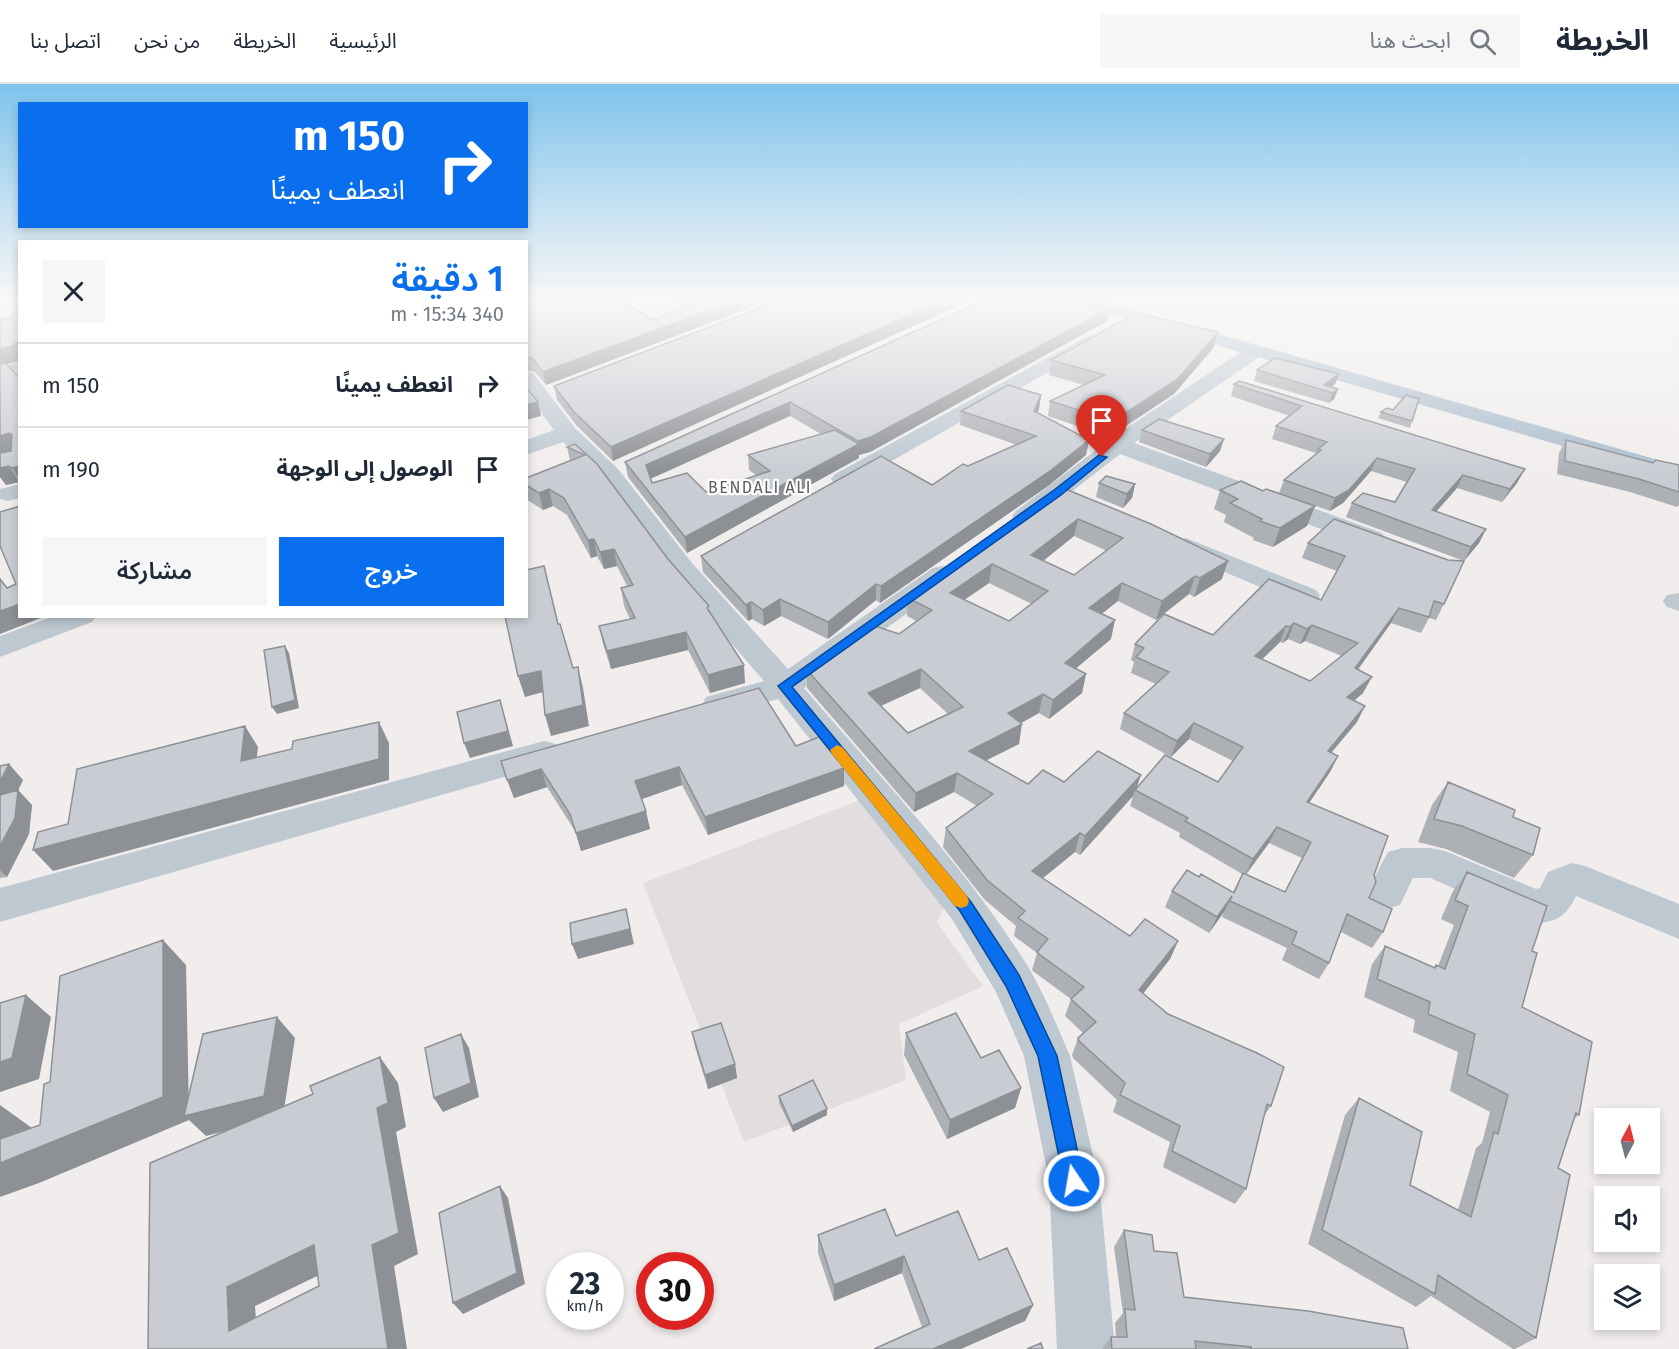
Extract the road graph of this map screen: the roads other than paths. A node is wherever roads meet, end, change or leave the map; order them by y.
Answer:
1 (1063, 356) edge
2 (1250, 356) edge
3 (1272, 356) edge
4 (18, 368) edge
5 (0, 373) edge
6 (543, 388) edge
7 (567, 433) junction
8 (1117, 445) junction
9 (528, 447) edge
10 (1679, 473) edge
11 (826, 489) edge
12 (999, 534) edge
13 (1166, 537) edge
14 (1395, 547) edge
15 (970, 555) edge
16 (1306, 596) edge
17 (77, 618) edge
18 (0, 647) edge
19 (784, 686) junction
20 (692, 712) edge
21 (577, 744) edge
22 (1386, 893) dead end
23 (0, 905) edge
24 (1679, 922) edge
25 (1086, 1349) edge

1 - 11 street
2 - 8 street
3 - 10 main road
4 - 5 street
6 - 7 street
7 - 9 street
7 - 19 street
8 - 12 street
8 - 14 street
13 - 16 street
15 - 19 street
17 - 18 street
19 - 20 street
19 - 25 street
21 - 23 street
22 - 24 street

